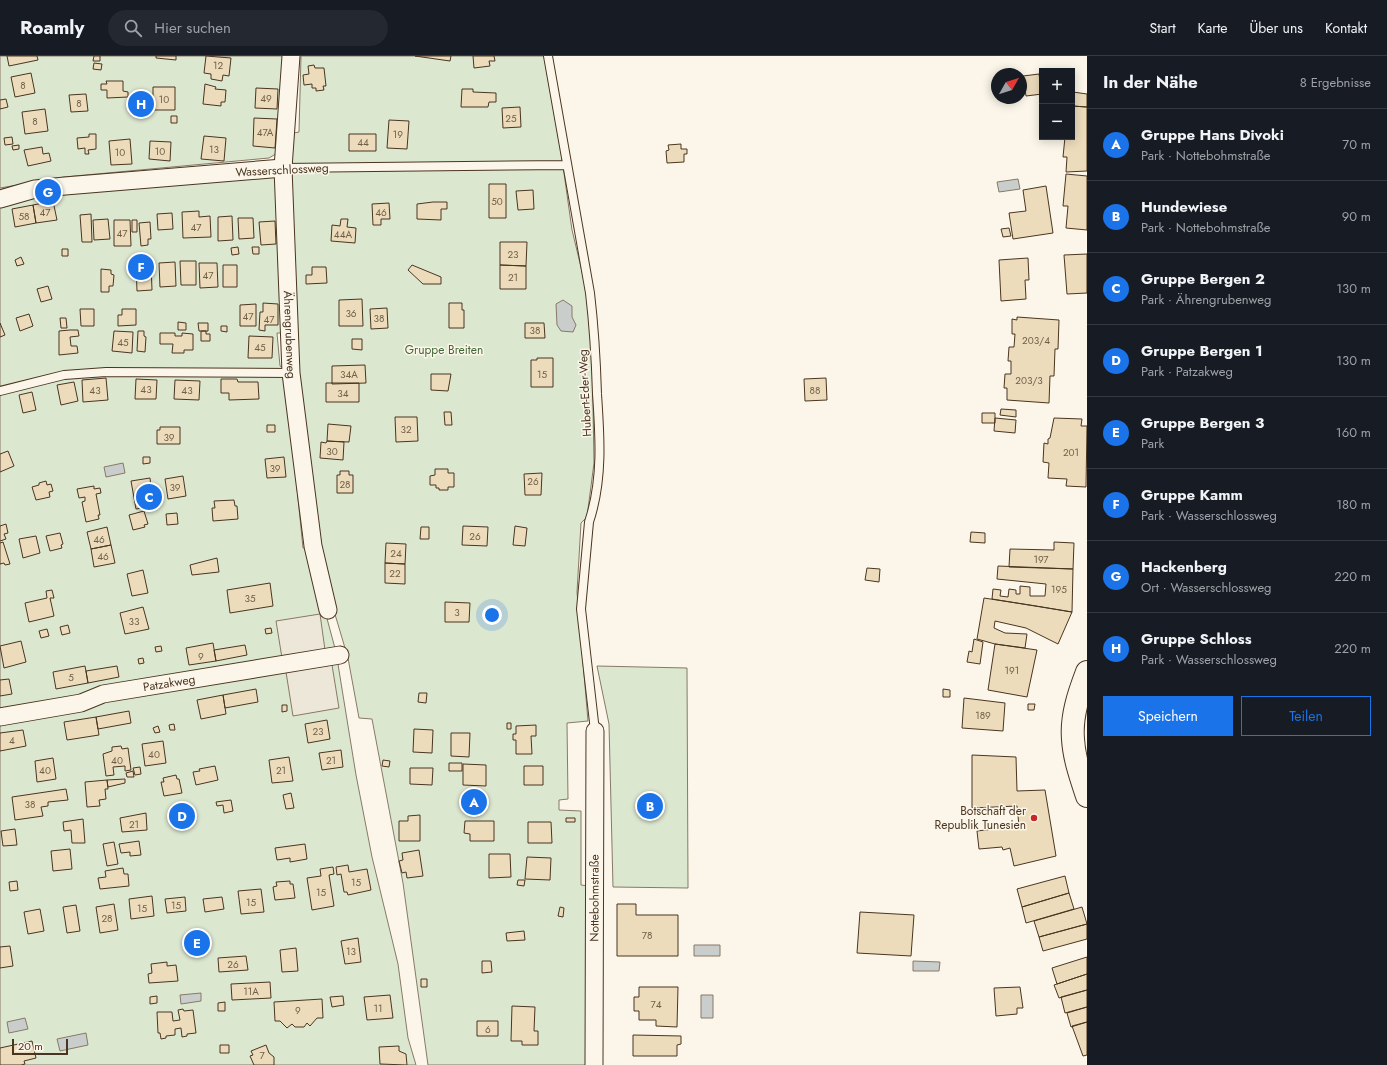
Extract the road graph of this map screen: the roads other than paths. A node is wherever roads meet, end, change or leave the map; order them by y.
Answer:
1 (291, 56) edge
2 (548, 56) edge
3 (567, 165) junction
4 (283, 168) junction
5 (0, 199) edge
6 (291, 373) junction
7 (0, 391) edge
8 (328, 610) dead end
9 (340, 655) dead end
10 (1087, 672) edge
11 (0, 717) edge
12 (595, 731) joint
13 (1087, 796) edge
14 (594, 1065) edge

1 - 4 street, Ährengrubenweg
2 - 3 lane, Hubert-Eder-Weg
3 - 4 lane, Wasserschlossweg
3 - 12 lane, Hubert-Eder-Weg
4 - 5 street, Wasserschlossweg
4 - 6 street, Ährengrubenweg
6 - 7 lane
6 - 8 street, Ährengrubenweg
9 - 11 street, Patzakweg
10 - 13 main road
12 - 14 street, Nottebohmstraße

